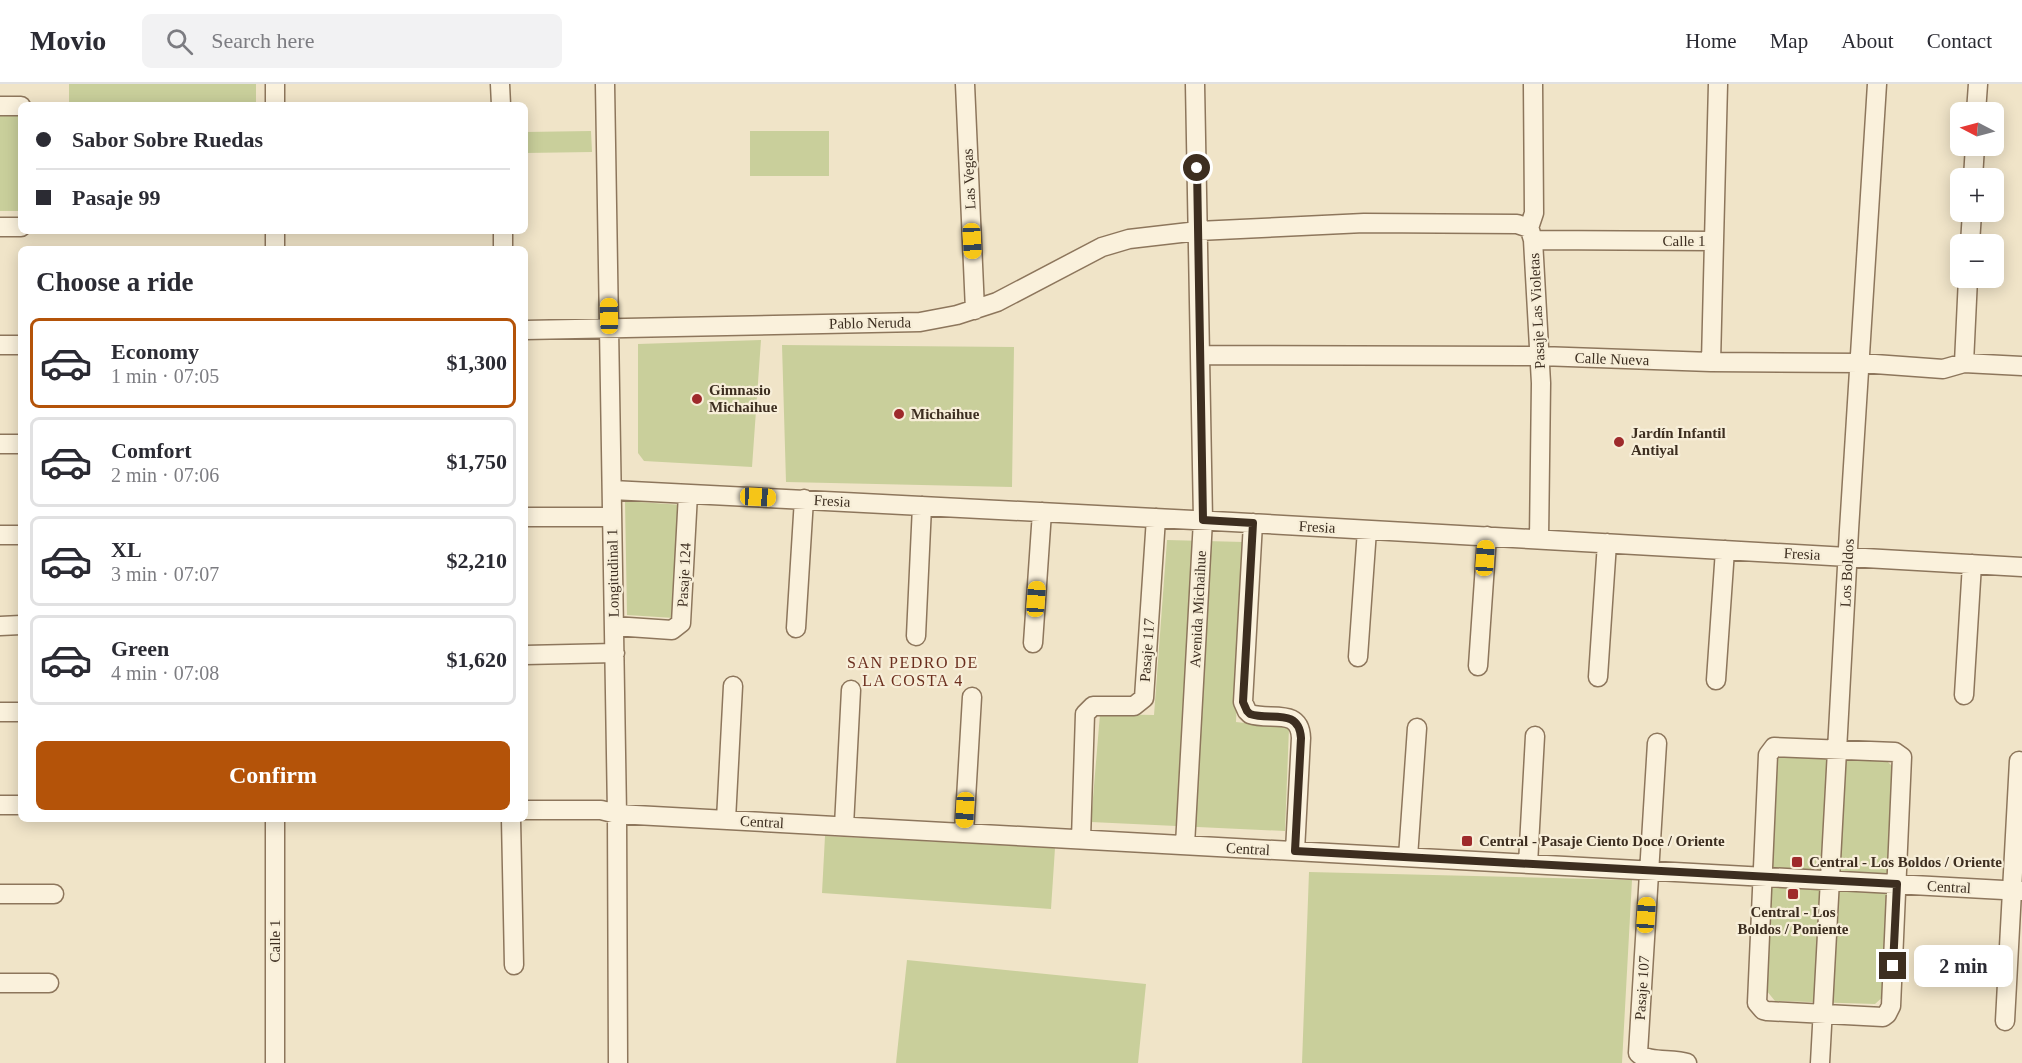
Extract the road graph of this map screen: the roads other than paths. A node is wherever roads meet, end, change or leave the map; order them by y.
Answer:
1 (275, 84) edge
2 (500, 84) edge
3 (605, 84) edge
4 (965, 84) edge
5 (1195, 84) edge
6 (1533, 84) edge
7 (1718, 84) edge
8 (1877, 84) edge
9 (1978, 84) edge
10 (275, 102) edge
11 (501, 102) edge
12 (1977, 102) edge
13 (0, 106) edge
14 (18, 106) edge
15 (0, 227) edge
16 (18, 227) edge
17 (1198, 231) junction
18 (1531, 234) junction
19 (1714, 241) junction
20 (1968, 288) edge
21 (975, 310) junction
22 (609, 328) junction
23 (528, 330) edge
24 (0, 345) edge
25 (18, 345) edge
26 (1200, 355) junction
27 (1540, 356) junction
28 (1711, 362) junction
29 (1861, 363) junction
30 (1964, 363) junction
31 (2022, 366) edge
32 (0, 444) edge
33 (18, 444) edge
34 (612, 490) junction
35 (688, 494) junction
36 (804, 500) junction
37 (922, 506) junction
38 (1042, 512) junction
39 (612, 517) junction
40 (528, 518) edge
41 (1156, 518) junction
42 (1203, 520) junction
43 (1253, 523) junction
44 (1366, 530) junction
45 (18, 535) edge
46 (0, 536) edge
47 (1487, 536) junction
48 (1539, 539) junction
49 (1607, 543) junction
50 (1725, 550) junction
51 (1848, 557) junction
52 (1972, 564) junction
53 (2022, 567) edge
54 (18, 625) edge
55 (0, 626) edge
56 (614, 626) junction
57 (796, 628) dead end
58 (916, 636) dead end
59 (1032, 643) dead end
60 (615, 653) junction
61 (528, 655) edge
62 (1358, 657) dead end
63 (1478, 666) dead end
64 (1598, 676) dead end
65 (1716, 680) dead end
66 (733, 686) dead end
67 (851, 690) dead end
68 (1965, 695) dead end
69 (972, 697) dead end
70 (0, 712) edge
71 (18, 712) edge
72 (1417, 728) dead end
73 (1535, 736) dead end
74 (1657, 742) dead end
75 (1837, 749) junction
76 (2019, 761) dead end
77 (0, 805) edge
78 (18, 805) edge
79 (528, 810) edge
80 (617, 814) junction
81 (726, 820) junction
82 (275, 822) edge
83 (512, 822) edge
84 (844, 826) junction
85 (964, 833) junction
86 (1081, 839) junction
87 (1185, 845) junction
88 (1295, 851) junction
89 (1408, 857) junction
90 (1528, 864) junction
91 (1649, 871) junction
92 (1762, 877) junction
93 (1830, 880) junction
94 (1897, 884) junction
95 (2017, 891) edge
96 (0, 894) edge
97 (54, 894) dead end
98 (514, 965) dead end
99 (0, 983) edge
100 (49, 983) dead end
101 (1823, 1014) junction
102 (2005, 1021) dead end
103 (275, 1063) edge
104 (618, 1063) edge
105 (1687, 1063) edge
106 (1820, 1063) edge

1 - 10 street
2 - 11 street
3 - 22 street, Longitudinal 1
4 - 21 street, Las Vegas
5 - 17 street, Avenida Michaihue
6 - 18 street, Pasaje Las Violetas
7 - 19 street, Calle 1
8 - 29 street, Los Boldos
9 - 12 street
13 - 14 street
15 - 16 street
17 - 18 street, Calle 1
17 - 21 street, Pablo Neruda
17 - 26 street, Avenida Michaihue
18 - 19 street, Calle 1
18 - 27 street, Pasaje Las Violetas
19 - 28 street
20 - 30 street
21 - 22 street, Pablo Neruda
22 - 23 street, Pablo Neruda
22 - 34 street, Longitudinal 1
24 - 25 street
26 - 27 street, Calle Nueva
26 - 42 street, Avenida Michaihue
27 - 28 street, Calle Nueva
27 - 48 street, Pasaje Las Violetas
28 - 29 street, Calle Nueva
29 - 30 street, Calle Nueva
29 - 51 street, Los Boldos
30 - 31 street, Calle Nueva
32 - 33 street
34 - 35 street, Fresia
34 - 39 street, Longitudinal 1
35 - 36 street, Fresia
35 - 56 street, Pasaje 124
36 - 37 street, Fresia
36 - 57 street
37 - 38 street, Fresia
37 - 58 street
38 - 41 street, Fresia
38 - 59 street
39 - 40 street
39 - 56 street, Longitudinal 1
41 - 42 street, Fresia
41 - 86 street, Pasaje 117
42 - 43 street, Fresia
42 - 87 street, Avenida Michaihue
43 - 44 street, Fresia
43 - 88 street
44 - 47 street, Fresia
44 - 62 street
45 - 46 street
47 - 48 street, Fresia
47 - 63 street
48 - 49 street, Fresia
49 - 50 street, Fresia
49 - 64 street
50 - 51 street, Fresia
50 - 65 street
51 - 52 street, Fresia
51 - 75 street, Los Boldos
52 - 53 street, Fresia
52 - 68 street
54 - 55 street
56 - 60 street, Longitudinal 1
60 - 61 street
60 - 80 street, Longitudinal 1
66 - 81 street
67 - 84 street
69 - 85 street
70 - 71 street
72 - 89 street
73 - 90 street
74 - 91 street
75 - 92 street
75 - 93 street, Los Boldos
75 - 94 street
76 - 95 street
77 - 78 street
79 - 80 street, Central
80 - 81 street, Central
80 - 104 street, Longitudinal 1
81 - 84 street, Central
82 - 103 street, Calle 1
83 - 98 street
84 - 85 street, Central
85 - 86 street, Central
86 - 87 street, Central
87 - 88 street, Central
88 - 89 street, Central
89 - 90 street, Central
90 - 91 street, Central
91 - 92 street, Central
91 - 105 street, Pasaje 107
92 - 93 street, Central
92 - 101 street
93 - 94 street, Central
93 - 101 street, Los Boldos
94 - 95 street, Central
94 - 101 street
95 - 102 street
96 - 97 street
99 - 100 street
101 - 106 street, Los Boldos

